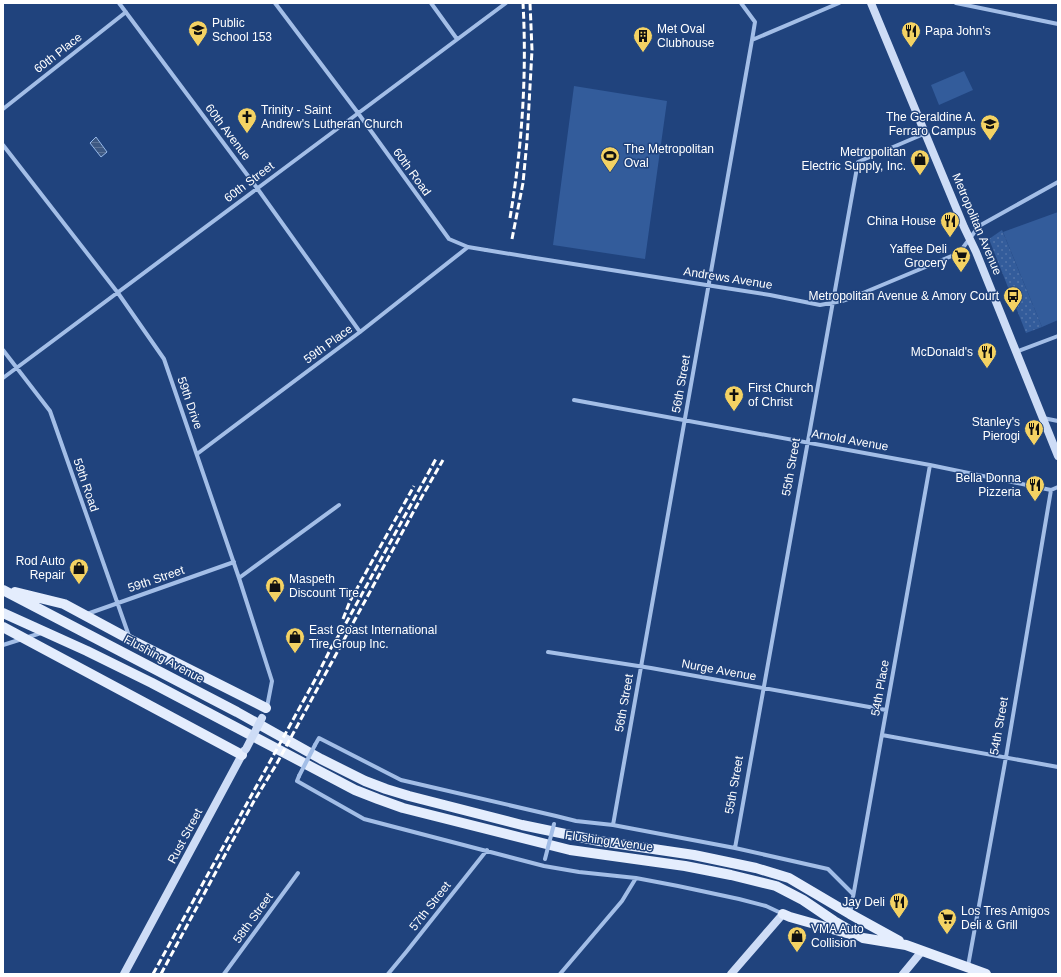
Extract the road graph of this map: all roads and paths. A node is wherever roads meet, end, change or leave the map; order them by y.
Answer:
1 (119, 3) edge
2 (275, 3) edge
3 (431, 3) edge
4 (741, 3) edge
5 (839, 3) edge
6 (871, 3) edge
7 (956, 3) edge
8 (505, 4) edge
9 (126, 12) junction
10 (1058, 24) edge
11 (457, 39) junction
12 (752, 40) junction
13 (3, 109) edge
14 (358, 113) junction
15 (926, 133) junction
16 (3, 145) edge
17 (1058, 182) edge
18 (257, 188) junction
19 (970, 238) junction
20 (468, 247) junction
21 (709, 285) junction
22 (118, 293) junction
23 (833, 303) junction
24 (360, 332) junction
25 (1058, 336) edge
26 (3, 350) edge
27 (1016, 352) junction
28 (17, 368) junction
29 (3, 378) edge
30 (574, 400) dead end
31 (1042, 418) junction
32 (1058, 420) edge
33 (685, 421) junction
34 (808, 443) junction
35 (197, 454) junction
36 (1058, 456) edge
37 (930, 465) junction
38 (1058, 487) edge
39 (1051, 490) junction
40 (339, 505) dead end
41 (234, 562) junction
42 (239, 578) junction
43 (3, 590) edge
44 (117, 603) junction
45 (3, 613) edge
46 (84, 615) junction
47 (3, 627) edge
48 (44, 632) junction
49 (24, 638) junction
50 (129, 639) junction
51 (3, 645) edge
52 (548, 652) dead end
53 (641, 666) junction
54 (764, 688) junction
55 (886, 710) junction
56 (264, 713) junction
57 (882, 735) junction
58 (244, 752) junction
59 (1006, 757) junction
60 (1058, 767) edge
61 (556, 816) junction
62 (613, 824) junction
63 (735, 848) junction
64 (487, 850) junction
65 (544, 866) junction
66 (298, 873) dead end
67 (636, 878) junction
68 (853, 894) junction
69 (783, 914) junction
70 (850, 914) junction
71 (863, 938) junction
72 (906, 945) junction
73 (922, 951) junction
74 (968, 967) junction
75 (124, 974) edge
76 (224, 974) edge
77 (388, 974) edge
78 (560, 974) edge
79 (731, 974) edge
80 (903, 974) edge
81 (986, 974) edge

1 - 9 street, 60th Avenue
2 - 14 street, 60th Road
3 - 11 street
4 - 12 street, 56th Street
5 - 12 street
6 - 15 main road, Metropolitan Avenue
7 - 10 street
8 - 11 street, 60th Street
9 - 13 street, 60th Place
9 - 18 street, 60th Avenue
11 - 14 street, 60th Street
12 - 21 street, 56th Street
14 - 18 street, 60th Street
14 - 20 street, 60th Road
15 - 19 main road, Metropolitan Avenue
15 - 23 street, 55th Street
16 - 22 street, 59th Drive
17 - 19 street, Andrews Avenue
18 - 22 street, 60th Street
18 - 24 street, 60th Avenue
19 - 23 street, Andrews Avenue
19 - 27 main road, Metropolitan Avenue
20 - 21 street, Andrews Avenue, bridge
20 - 24 street, 59th Place
21 - 23 street, Andrews Avenue
21 - 33 street, 56th Street
22 - 28 street, 60th Street
22 - 35 street, 59th Drive
23 - 34 street, 55th Street
24 - 35 street, 59th Place
25 - 27 street
26 - 28 street, 59th Road
27 - 31 main road, Metropolitan Avenue
28 - 29 street, 60th Street
28 - 44 street, 59th Road
30 - 33 street, Arnold Avenue
31 - 32 street
31 - 36 main road, Metropolitan Avenue
33 - 34 street, Arnold Avenue
33 - 53 street, 56th Street
34 - 37 street, Arnold Avenue
34 - 54 street, 55th Street
35 - 41 street, 59th Drive
37 - 39 street, Arnold Avenue
37 - 55 street, 54th Place
38 - 39 street
39 - 59 street, 54th Street
40 - 42 street
41 - 42 street, 59th Drive
41 - 44 street, 59th Street
42 - 56 street, 59th Drive
43 - 46 main road
43 - 70 main road, Flushing Avenue
44 - 46 street, 59th Street
44 - 50 street, 59th Road
45 - 48 main road, Flushing Avenue
46 - 50 main road
47 - 49 main road
48 - 49 street
48 - 71 main road, Flushing Avenue
49 - 51 street
49 - 58 main road
50 - 56 main road
52 - 53 street, Nurge Avenue
53 - 54 street, Nurge Avenue
53 - 62 street, 56th Street
54 - 55 street, Nurge Avenue
54 - 63 street, 55th Street
55 - 57 street, 54th Place
56 - 58 main road, Rust Street, bridge
57 - 59 street
57 - 68 street, 54th Place
58 - 75 main road, Rust Street
59 - 60 street
59 - 74 street, 54th Street
61 - 62 street, Flushing Avenue
61 - 64 street, Flushing Avenue, bridge
61 - 65 street, bridge
62 - 63 street, Flushing Avenue
63 - 68 street, Flushing Avenue
64 - 65 street, Flushing Avenue
64 - 77 street, 57th Street
65 - 67 street, Flushing Avenue
66 - 76 street, 58th Street
67 - 69 street, Flushing Avenue
67 - 78 street
68 - 70 street, 54th Place
69 - 71 main road
69 - 79 main road
70 - 72 main road, Flushing Avenue
71 - 72 main road, Flushing Avenue
72 - 73 main road, Flushing Avenue
73 - 74 main road, Flushing Avenue
73 - 80 main road
74 - 81 main road, Flushing Avenue

